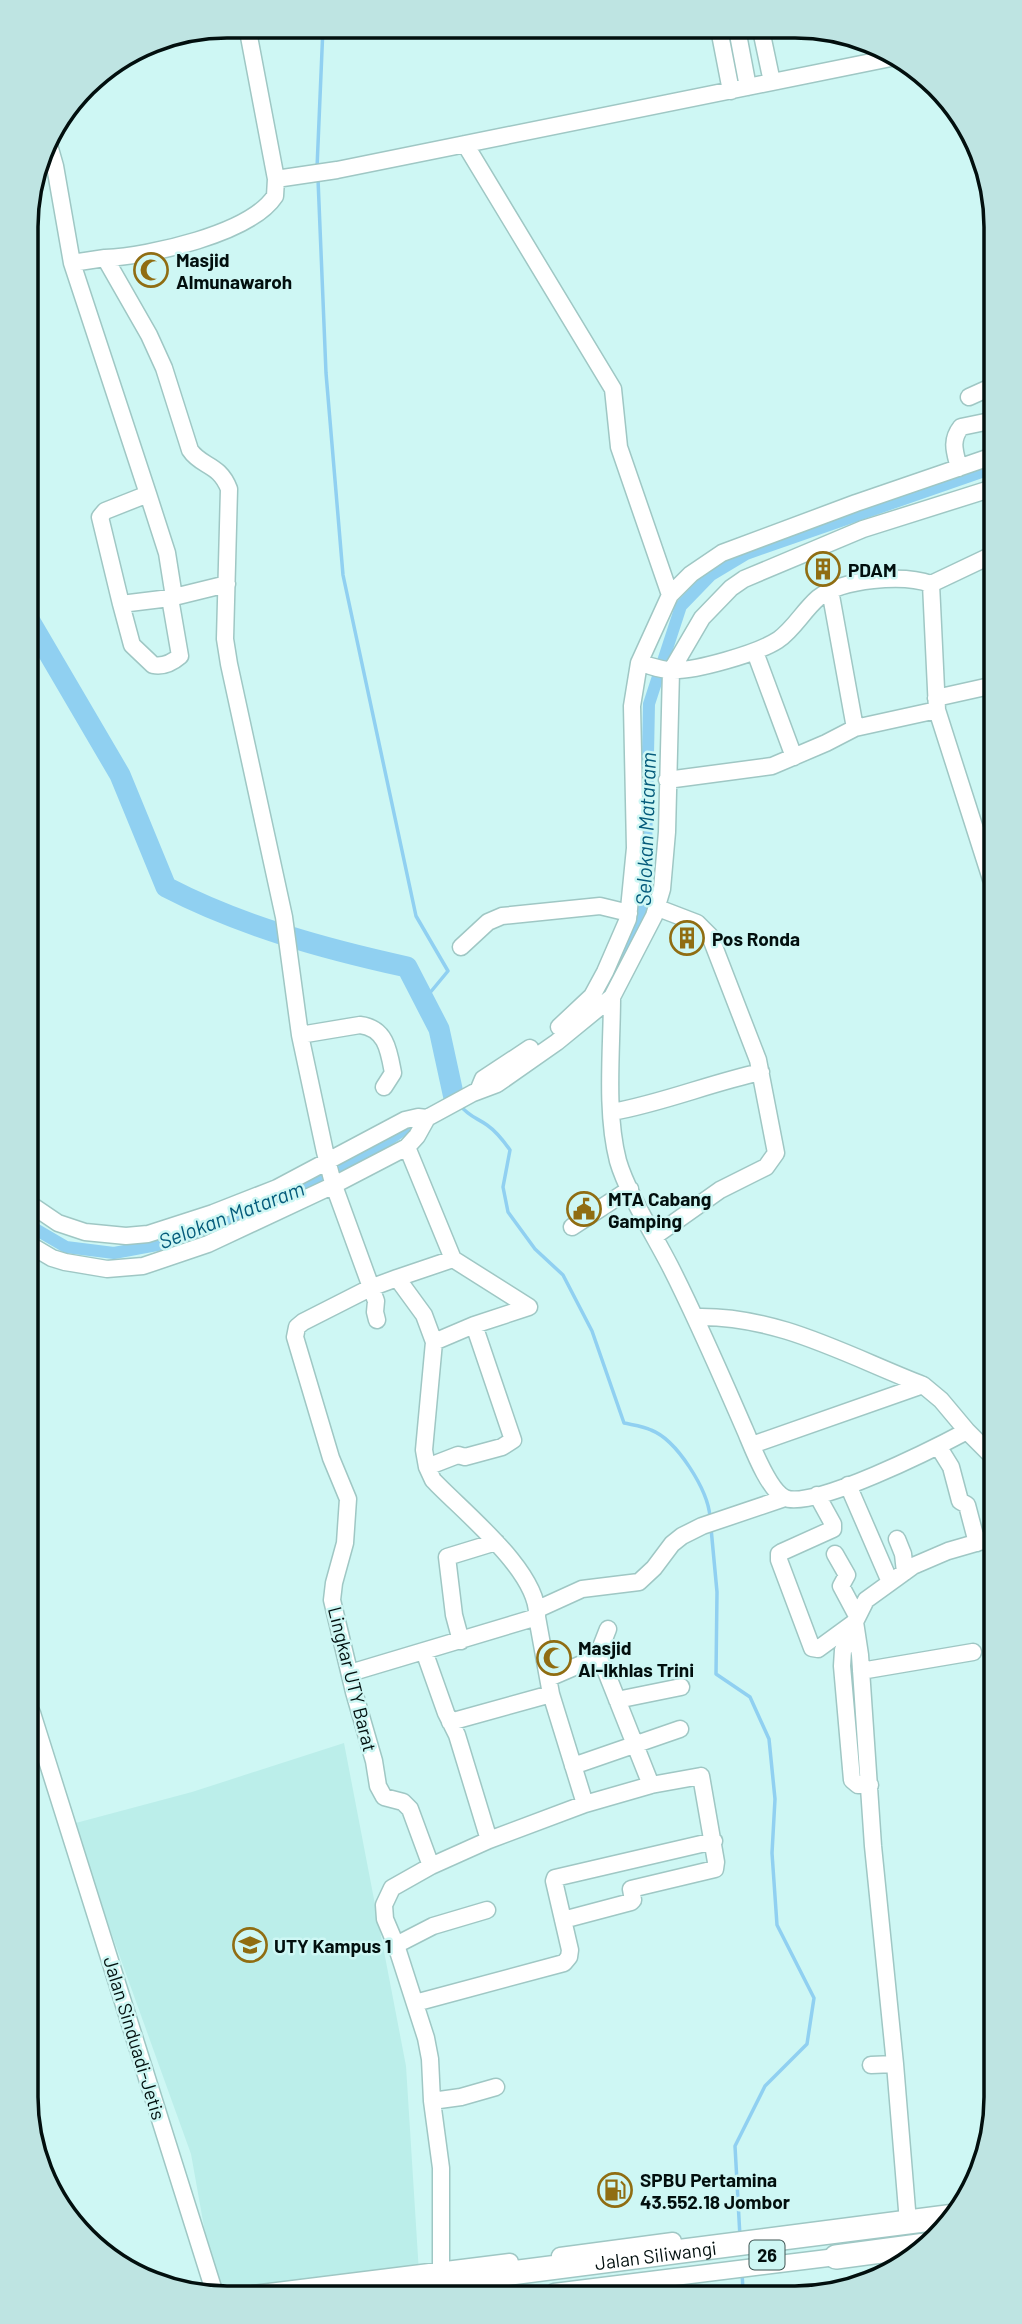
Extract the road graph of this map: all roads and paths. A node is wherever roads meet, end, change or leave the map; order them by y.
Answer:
1 (249, 38) edge
2 (721, 38) edge
3 (739, 38) edge
4 (763, 38) edge
5 (882, 60) edge
6 (772, 82) junction
7 (748, 87) junction
8 (731, 91) junction
9 (465, 145) junction
10 (52, 157) edge
11 (276, 179) junction
12 (105, 258) junction
13 (72, 263) junction
14 (984, 390) edge
15 (969, 397) dead end
16 (984, 422) edge
17 (984, 459) edge
18 (959, 468) junction
19 (984, 491) edge
20 (148, 494) junction
21 (984, 559) edge
22 (227, 584) junction
23 (932, 584) junction
24 (830, 590) junction
25 (670, 595) junction
26 (172, 597) junction
27 (121, 604) junction
28 (755, 652) junction
29 (655, 667) junction
30 (984, 688) edge
31 (937, 704) junction
32 (855, 727) junction
33 (794, 757) junction
34 (667, 780) junction
35 (984, 855) edge
36 (657, 908) junction
37 (636, 921) junction
38 (461, 947) dead end
39 (612, 997) junction
40 (300, 1035) junction
41 (761, 1072) junction
42 (384, 1087) dead end
43 (478, 1088) junction
44 (612, 1112) junction
45 (431, 1116) junction
46 (407, 1147) junction
47 (331, 1174) junction
48 (630, 1189) junction
49 (38, 1210) edge
50 (572, 1227) dead end
51 (655, 1236) junction
52 (38, 1250) edge
53 (453, 1259) junction
54 (397, 1278) junction
55 (370, 1287) junction
56 (696, 1317) junction
57 (377, 1320) dead end
58 (474, 1325) junction
59 (434, 1342) junction
60 (923, 1385) junction
61 (967, 1431) junction
62 (751, 1445) junction
63 (938, 1446) junction
64 (983, 1447) edge
65 (427, 1467) junction
66 (848, 1485) junction
67 (817, 1495) junction
68 (785, 1498) junction
69 (897, 1539) dead end
70 (983, 1541) edge
71 (496, 1542) junction
72 (977, 1543) junction
73 (835, 1554) dead end
74 (905, 1572) junction
75 (890, 1582) junction
76 (538, 1613) junction
77 (856, 1623) junction
78 (608, 1629) dead end
79 (461, 1641) junction
80 (424, 1651) junction
81 (973, 1651) dead end
82 (597, 1657) junction
83 (861, 1671) junction
84 (350, 1673) junction
85 (550, 1686) junction
86 (681, 1687) dead end
87 (617, 1700) junction
88 (450, 1722) junction
89 (680, 1729) dead end
90 (38, 1732) edge
91 (866, 1735) junction
92 (849, 1736) junction
93 (636, 1745) junction
94 (573, 1766) junction
95 (870, 1784) junction
96 (651, 1785) junction
97 (585, 1804) junction
98 (489, 1840) junction
99 (714, 1841) junction
100 (430, 1866) junction
101 (487, 1910) dead end
102 (563, 1920) junction
103 (396, 1945) junction
104 (415, 2003) junction
105 (895, 2064) junction
106 (871, 2065) dead end
107 (496, 2087) dead end
108 (432, 2101) junction
109 (948, 2207) edge
110 (940, 2216) edge
111 (907, 2217) junction
112 (924, 2234) edge
113 (834, 2239) junction
114 (912, 2244) edge
115 (697, 2256) junction
116 (441, 2270) junction
117 (212, 2285) edge
118 (316, 2286) edge
119 (420, 2286) edge
120 (513, 2286) edge
121 (578, 2286) edge

1 - 11 street
2 - 8 street
3 - 7 street
4 - 6 street
5 - 6 street
6 - 7 street
7 - 8 street
8 - 9 street
9 - 11 street
9 - 25 street
10 - 13 street
11 - 12 street
12 - 13 street
12 - 22 street
13 - 20 street
14 - 15 street
16 - 18 street
17 - 18 street
18 - 25 street
19 - 29 street
20 - 26 street
20 - 27 street
21 - 23 street
22 - 26 street
22 - 40 street
23 - 24 street
23 - 31 street
24 - 28 street
24 - 32 street
25 - 29 street
26 - 27 street
26 - 27 street
28 - 29 street
28 - 33 street
29 - 34 street
29 - 37 street
30 - 31 street
31 - 32 street
31 - 35 street
32 - 33 street
33 - 34 street
34 - 36 street
36 - 37 street
36 - 41 street
37 - 38 street
37 - 39 street
37 - 43 street
39 - 43 street
39 - 44 street
40 - 42 street
40 - 47 street
41 - 44 street
41 - 51 street
43 - 45 street
44 - 48 street
45 - 46 street
45 - 47 street
46 - 47 street
46 - 53 street
47 - 49 street
47 - 52 street
47 - 55 street
48 - 50 street
48 - 51 street
51 - 56 street
53 - 54 street, Lingkar UTY Barat
53 - 58 street
54 - 55 street, Lingkar UTY Barat
54 - 59 street
55 - 57 street
55 - 84 street, Lingkar UTY Barat
56 - 60 street
56 - 62 street
58 - 59 street
58 - 65 street
59 - 65 street
60 - 61 street
60 - 62 street
61 - 63 street
61 - 64 street
62 - 68 street
63 - 66 street
63 - 72 street
65 - 71 street
66 - 67 street
66 - 75 street
67 - 68 street
67 - 77 street
68 - 76 street
69 - 74 street
70 - 72 street
71 - 76 street
71 - 79 street
72 - 74 street
73 - 77 street
74 - 75 street
75 - 77 street
76 - 79 street
76 - 85 street
77 - 83 street
77 - 92 street
78 - 82 street
79 - 80 street
80 - 84 street
80 - 88 street
81 - 83 street
82 - 85 street
82 - 87 street
83 - 91 street
84 - 100 street, Lingkar UTY Barat
85 - 88 street
85 - 94 street
86 - 87 street
87 - 93 street
88 - 98 street
89 - 93 street
90 - 117 street, Jalan Sinduadi-Jetis
91 - 92 street
91 - 95 street
92 - 95 street
93 - 94 street
93 - 96 street
94 - 97 street
95 - 105 street
96 - 97 street
96 - 99 street
97 - 98 street
98 - 100 street
99 - 102 street
99 - 102 street
100 - 103 street
101 - 103 street
102 - 104 street
103 - 104 street
104 - 108 street
105 - 106 street
105 - 111 street
107 - 108 street
108 - 116 street
109 - 111 highway
110 - 111 highway, Jalan Siliwangi / 26
111 - 113 highway, Jalan Siliwangi / 26
112 - 113 highway, Jalan Siliwangi / 26
113 - 114 highway
113 - 115 highway, Jalan Siliwangi / 26
115 - 116 street
115 - 119 highway, Jalan Siliwangi / 26
115 - 120 highway, Jalan Siliwangi / 26
115 - 121 street
116 - 118 street

